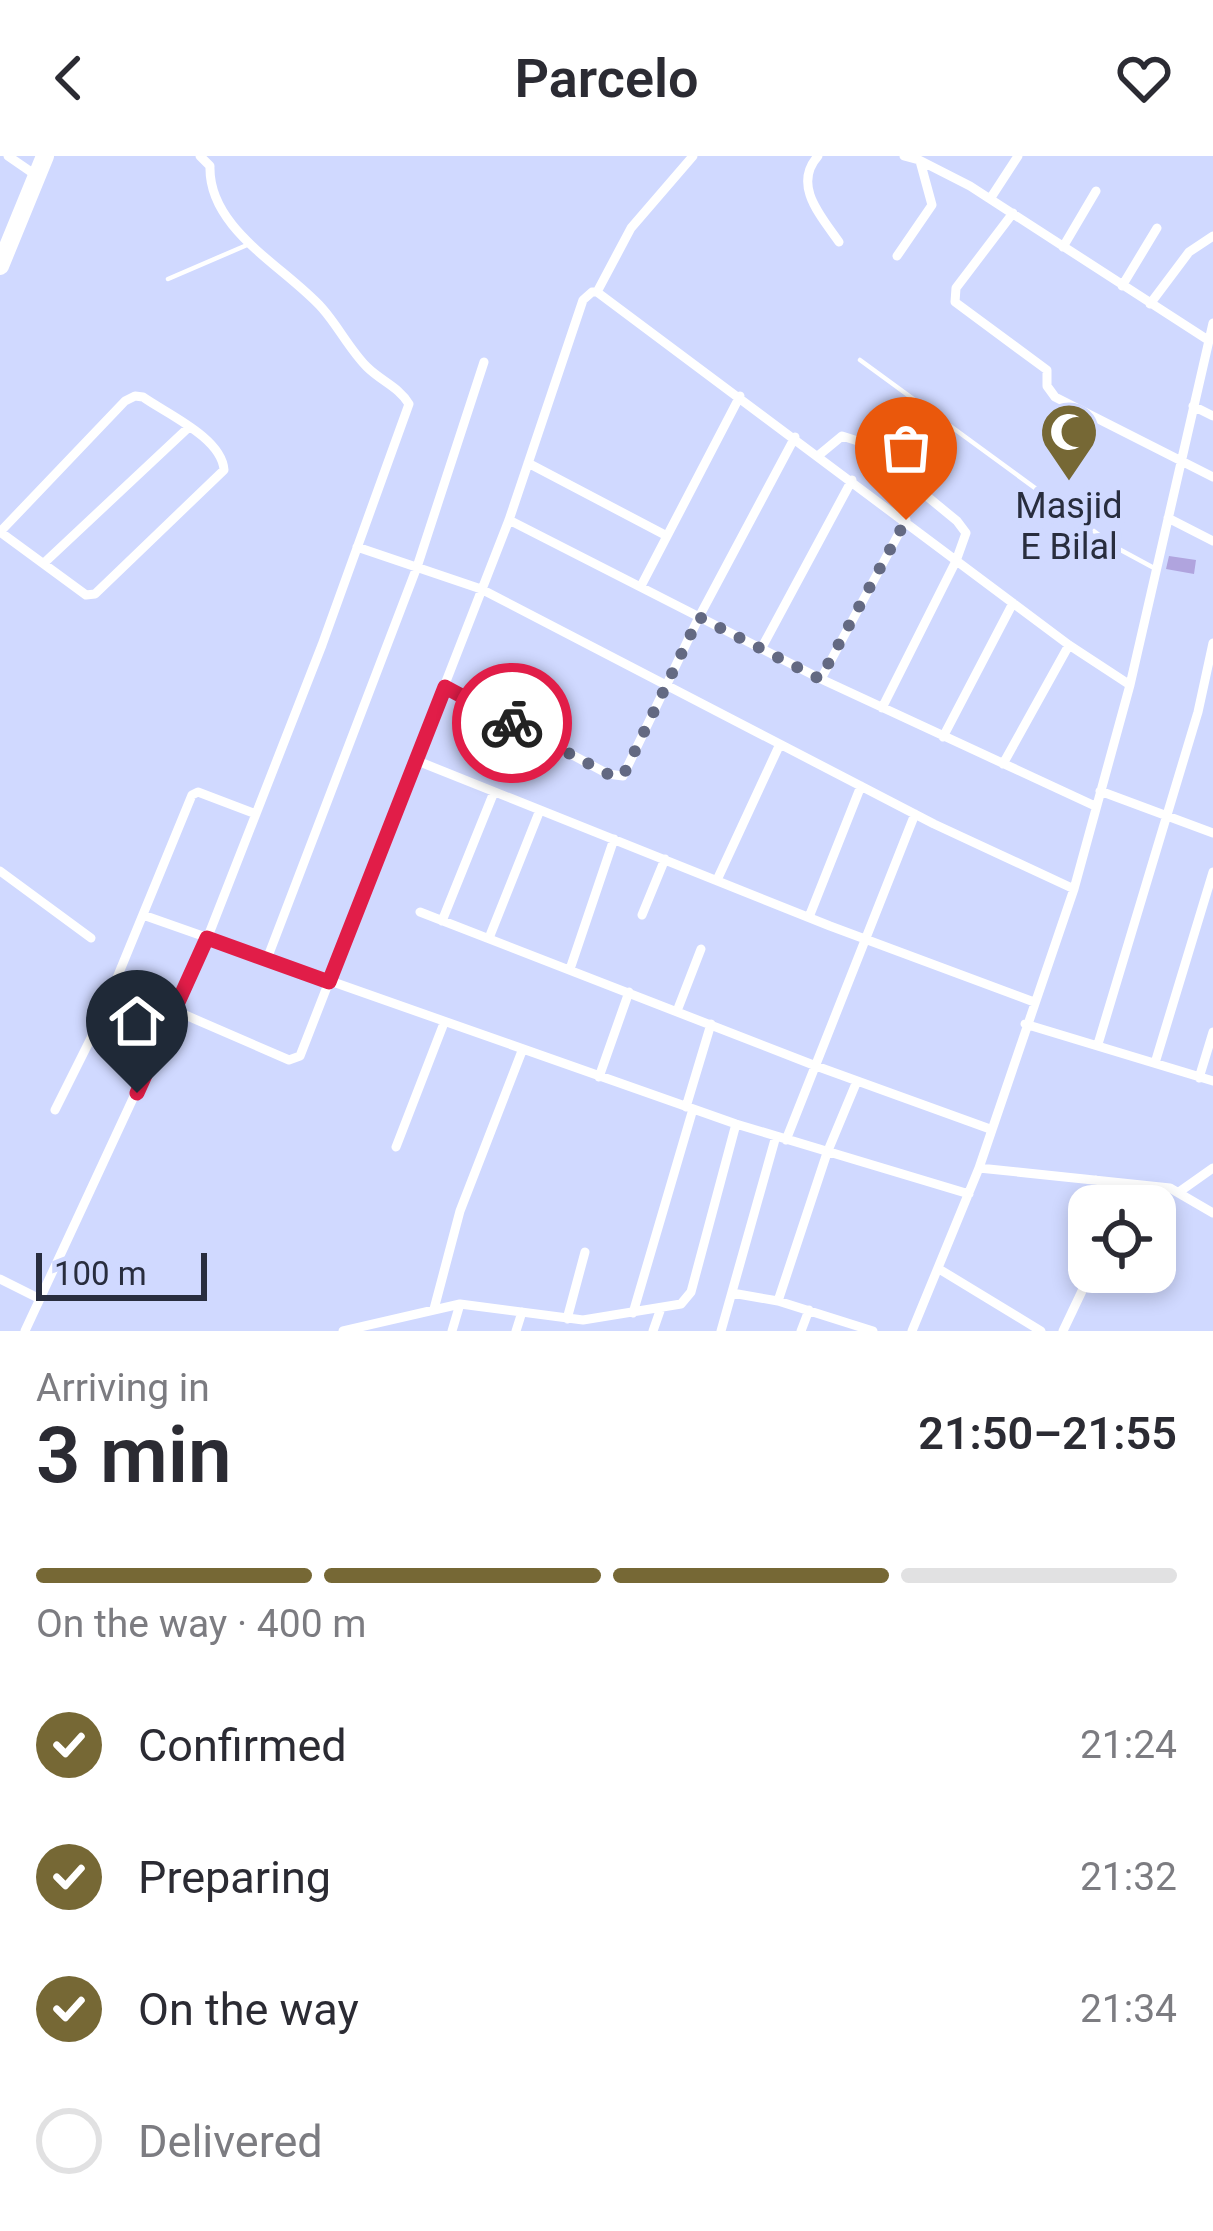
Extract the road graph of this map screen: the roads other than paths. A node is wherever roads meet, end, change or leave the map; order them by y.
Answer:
1 (8, 156) edge
2 (45, 156) edge
3 (200, 156) edge
4 (693, 156) edge
5 (904, 156) edge
6 (1018, 156) edge
7 (813, 157) edge
8 (921, 158) edge
9 (38, 176) junction
10 (1096, 191) dead end
11 (990, 199) junction
12 (1013, 213) junction
13 (1157, 228) dead end
14 (1213, 236) edge
15 (838, 242) dead end
16 (252, 243) junction
17 (1063, 247) junction
18 (897, 256) dead end
19 (0, 264) edge
20 (168, 280) dead end
21 (1122, 286) junction
22 (597, 292) junction
23 (1150, 304) junction
24 (1213, 323) edge
25 (1208, 340) junction
26 (1210, 355) edge
27 (860, 360) dead end
28 (484, 362) dead end
29 (740, 396) junction
30 (1193, 406) junction
31 (1213, 416) edge
32 (188, 428) junction
33 (795, 436) junction
34 (819, 455) junction
35 (1180, 461) junction
36 (527, 463) junction
37 (1213, 477) edge
38 (852, 480) junction
39 (1168, 518) junction
40 (509, 520) junction
41 (906, 520) junction
42 (0, 533) edge
43 (667, 536) junction
44 (1213, 541) edge
45 (357, 547) junction
46 (956, 561) junction
47 (44, 563) junction
48 (417, 567) junction
49 (1156, 569) junction
50 (641, 586) junction
51 (481, 589) junction
52 (1013, 603) junction
53 (699, 617) junction
54 (1213, 643) edge
55 (1069, 645) junction
56 (761, 649) junction
57 (820, 679) junction
58 (668, 685) junction
59 (1130, 685) junction
60 (445, 687) junction
61 (882, 708) junction
62 (943, 737) junction
63 (781, 744) junction
64 (415, 760) junction
65 (1003, 764) junction
66 (861, 786) junction
67 (1100, 791) junction
68 (494, 792) junction
69 (1095, 806) junction
70 (540, 810) junction
71 (256, 814) junction
72 (915, 814) junction
73 (1166, 818) junction
74 (1213, 833) edge
75 (614, 839) junction
76 (664, 859) junction
77 (0, 871) edge
78 (1213, 872) edge
79 (717, 880) junction
80 (1074, 889) junction
81 (420, 912) dead end
82 (143, 915) junction
83 (642, 915) dead end
84 (809, 917) junction
85 (442, 920) junction
86 (91, 938) dead end
87 (207, 938) junction
88 (489, 938) junction
89 (866, 939) junction
90 (700, 949) dead end
91 (267, 958) junction
92 (570, 969) junction
93 (329, 982) junction
94 (629, 992) junction
95 (1034, 1002) junction
96 (176, 1011) junction
97 (677, 1011) junction
98 (444, 1023) junction
99 (711, 1024) junction
100 (1025, 1024) junction
101 (1213, 1032) edge
102 (1099, 1044) junction
103 (522, 1051) junction
104 (1155, 1063) junction
105 (816, 1066) junction
106 (599, 1077) junction
107 (1199, 1078) junction
108 (857, 1081) junction
109 (1213, 1081) edge
110 (689, 1108) junction
111 (55, 1110) dead end
112 (736, 1124) junction
113 (990, 1129) junction
114 (781, 1138) junction
115 (396, 1148) dead end
116 (827, 1153) junction
117 (979, 1168) junction
118 (1213, 1168) edge
119 (1096, 1180) junction
120 (1096, 1185) edge
121 (1180, 1192) junction
122 (969, 1195) junction
123 (1213, 1213) edge
124 (585, 1252) dead end
125 (939, 1270) junction
126 (0, 1279) edge
127 (733, 1293) junction
128 (1081, 1293) edge
129 (38, 1298) junction
130 (778, 1301) junction
131 (460, 1304) junction
132 (661, 1308) junction
133 (434, 1309) junction
134 (809, 1310) junction
135 (522, 1312) junction
136 (632, 1313) junction
137 (398, 1316) junction
138 (567, 1319) junction
139 (582, 1326) edge
140 (1034, 1329) edge
141 (915, 1330) edge
142 (25, 1331) edge
143 (344, 1331) edge
144 (393, 1331) edge
145 (452, 1331) edge
146 (516, 1331) edge
147 (652, 1331) edge
148 (721, 1331) edge
149 (801, 1331) edge
150 (873, 1331) edge
151 (1064, 1331) edge

1 - 9 street
2 - 9 highway
3 - 16 street
4 - 22 street
5 - 8 street
6 - 11 street
7 - 15 street
8 - 11 street
8 - 18 street
9 - 19 highway
10 - 17 street
11 - 12 street
12 - 17 street
12 - 35 street
13 - 21 street
14 - 23 street
16 - 20 lane
16 - 45 street
17 - 21 street
21 - 23 street
22 - 29 street
22 - 36 street
23 - 25 street
24 - 25 street
25 - 26 street
26 - 30 street
27 - 49 lane
28 - 48 street
29 - 33 street
29 - 43 street
30 - 31 street
30 - 35 street
32 - 42 street
32 - 47 street
32 - 47 street
33 - 34 street
33 - 53 street
34 - 38 street
34 - 46 street
35 - 37 street
35 - 39 street
36 - 40 street
36 - 43 street
38 - 41 street
38 - 56 street
39 - 44 street
39 - 49 street
40 - 50 street
40 - 51 street
41 - 46 street
41 - 57 street
42 - 47 street
43 - 50 street
45 - 48 street
45 - 71 street
46 - 52 street
46 - 61 street
48 - 51 street
48 - 91 street
49 - 59 street
50 - 53 street
51 - 58 street
51 - 60 street
52 - 55 street
52 - 62 street
53 - 56 street
53 - 58 street
54 - 73 street
55 - 59 street
55 - 65 street
56 - 57 street
57 - 61 street
58 - 60 street
58 - 63 street
59 - 67 street
60 - 64 street
61 - 62 street
62 - 65 street
63 - 66 street
63 - 79 street
64 - 68 street
64 - 93 street
65 - 69 street
66 - 72 street
66 - 84 street
67 - 69 street
67 - 73 street
68 - 70 street
68 - 85 street
69 - 80 street
70 - 75 street
70 - 88 street
71 - 82 street
71 - 87 street
72 - 80 street
72 - 89 street
73 - 74 street
73 - 102 street
75 - 76 street
75 - 92 street
76 - 79 street
76 - 83 street
77 - 86 street
78 - 104 street
79 - 84 street
80 - 95 street
81 - 85 street
82 - 87 street
82 - 111 street
84 - 89 street
85 - 88 street
87 - 91 street
87 - 96 street
88 - 92 street
89 - 95 street
89 - 105 street
90 - 97 street
91 - 93 street
92 - 94 street
93 - 96 street
93 - 98 street
94 - 97 street
94 - 106 street
95 - 100 street
96 - 129 street
97 - 99 street
98 - 103 street
98 - 115 street
99 - 105 street
99 - 110 street
100 - 102 street
100 - 113 street
101 - 107 street
102 - 104 street
103 - 106 street
103 - 133 street
104 - 107 street
105 - 108 street
105 - 114 street
106 - 110 street
107 - 109 street
108 - 113 street
108 - 116 street
110 - 112 street
110 - 136 street
112 - 114 street
112 - 132 street
113 - 117 street
114 - 116 street
114 - 127 street
116 - 122 street
116 - 130 street
117 - 119 street
117 - 122 street
118 - 121 street
119 - 120 street
119 - 121 street
121 - 123 street
122 - 125 street
124 - 138 street
125 - 140 street
125 - 141 street
126 - 129 street
127 - 130 street
127 - 148 street
128 - 151 street
129 - 142 street
130 - 134 street
131 - 133 street
131 - 135 street
131 - 145 street
132 - 136 street
132 - 147 street
133 - 137 street
134 - 149 street
134 - 150 street
135 - 138 street
135 - 146 street
136 - 139 street
137 - 143 street
137 - 144 street
138 - 139 street

